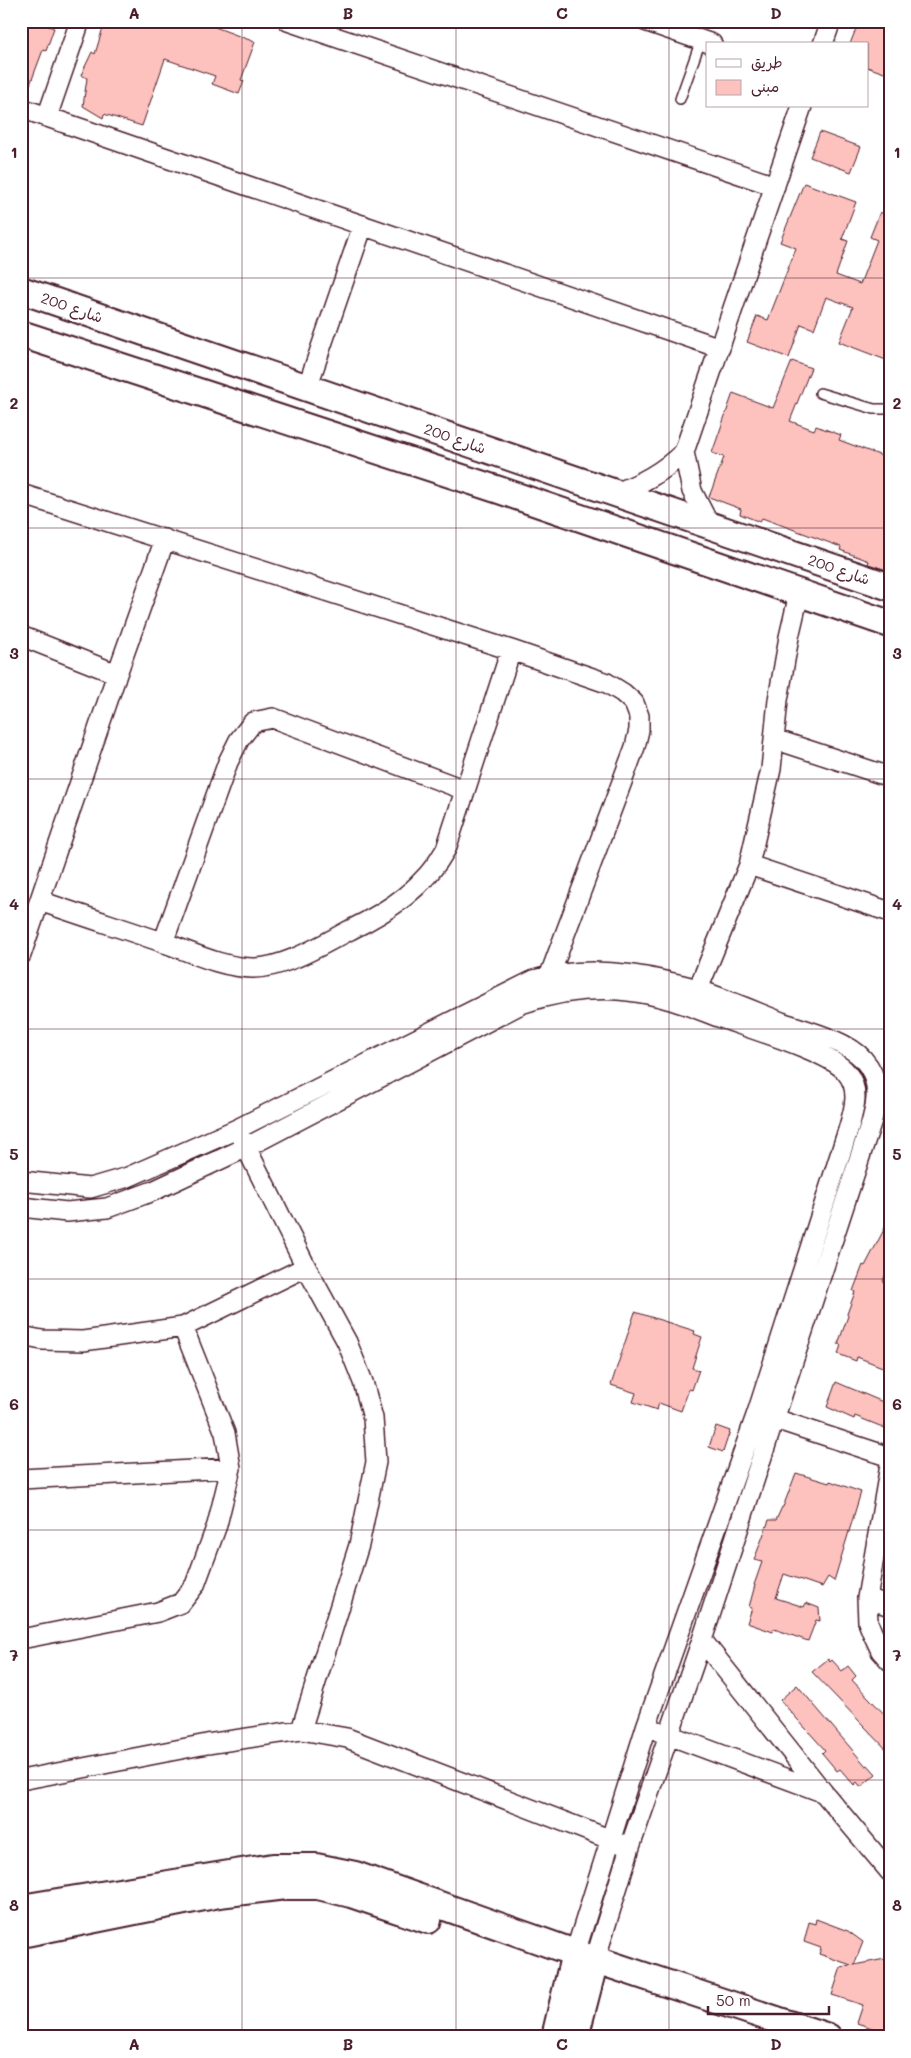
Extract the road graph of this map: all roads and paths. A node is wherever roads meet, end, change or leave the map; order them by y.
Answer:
1 (80, 21) edge
2 (288, 21) edge
3 (645, 21) edge
4 (831, 21) edge
5 (316, 26) edge
6 (706, 42) edge
7 (824, 42) edge
8 (680, 99) dead end
9 (21, 108) edge
10 (801, 108) edge
11 (47, 117) junction
12 (775, 186) junction
13 (362, 225) junction
14 (21, 290) edge
15 (21, 334) edge
16 (720, 348) junction
17 (306, 388) junction
18 (820, 393) dead end
19 (890, 409) edge
20 (684, 452) junction
21 (509, 457) junction
22 (498, 490) junction
23 (615, 493) junction
24 (21, 494) edge
25 (710, 526) junction
26 (165, 539) junction
27 (890, 587) edge
28 (799, 594) junction
29 (890, 624) edge
30 (21, 636) edge
31 (511, 650) junction
32 (117, 674) junction
33 (774, 739) junction
34 (890, 778) edge
35 (466, 790) junction
36 (749, 865) junction
37 (40, 901) junction
38 (890, 912) edge
39 (163, 943) junction
40 (21, 955) edge
41 (548, 976) junction
42 (697, 989) junction
43 (544, 996) junction
44 (691, 1007) junction
45 (238, 1129) junction
46 (247, 1147) junction
47 (21, 1182) edge
48 (21, 1207) edge
49 (306, 1266) junction
50 (183, 1327) junction
51 (21, 1336) edge
52 (766, 1416) junction
53 (890, 1457) edge
54 (890, 1465) edge
55 (231, 1468) junction
56 (21, 1479) edge
57 (867, 1598) junction
58 (890, 1606) edge
59 (21, 1639) edge
60 (702, 1640) junction
61 (890, 1661) edge
62 (646, 1727) junction
63 (301, 1730) junction
64 (669, 1735) junction
65 (21, 1780) edge
66 (823, 1792) junction
67 (610, 1839) junction
68 (630, 1847) junction
69 (890, 1872) edge
70 (21, 1908) edge
71 (21, 1934) edge
72 (582, 1964) junction
73 (555, 2037) edge
74 (575, 2037) edge
75 (770, 2037) edge
76 (828, 2037) edge

1 - 11 street
2 - 5 street
3 - 6 street
4 - 7 street
5 - 12 street
6 - 8 lane
9 - 11 street
10 - 12 street
11 - 13 street
12 - 16 street
13 - 16 street
13 - 17 street
14 - 17 street, شارع 200
15 - 22 street
16 - 20 street
17 - 21 street, شارع 200
18 - 19 lane
20 - 23 street
20 - 25 street
21 - 22 street
21 - 23 street, شارع 200
22 - 28 street
23 - 25 street, شارع 200
24 - 26 street
25 - 27 street, شارع 200
26 - 31 street
26 - 32 street
28 - 29 street
28 - 33 street
30 - 32 street
31 - 35 street
31 - 41 street
32 - 37 street
33 - 34 street
33 - 36 street
35 - 39 street
35 - 39 street
36 - 38 street
36 - 42 street
37 - 39 street
37 - 40 street
41 - 42 street
41 - 43 street
41 - 45 street
42 - 44 street
42 - 52 street
43 - 44 street
43 - 46 street
44 - 52 street
45 - 46 street
45 - 47 street
46 - 48 street
46 - 49 street
49 - 50 street
49 - 63 street
50 - 51 street
50 - 55 street
52 - 53 street
52 - 60 street
52 - 62 street
54 - 57 street
55 - 56 street
55 - 59 street
57 - 58 street
57 - 61 street
60 - 64 street
60 - 66 street
62 - 64 street
62 - 67 street
63 - 65 street
63 - 67 street
64 - 66 street
64 - 68 street
66 - 69 street
67 - 68 street
67 - 72 street
68 - 72 street
70 - 72 street
71 - 72 street
72 - 73 street
72 - 74 street
72 - 75 street
72 - 76 street

